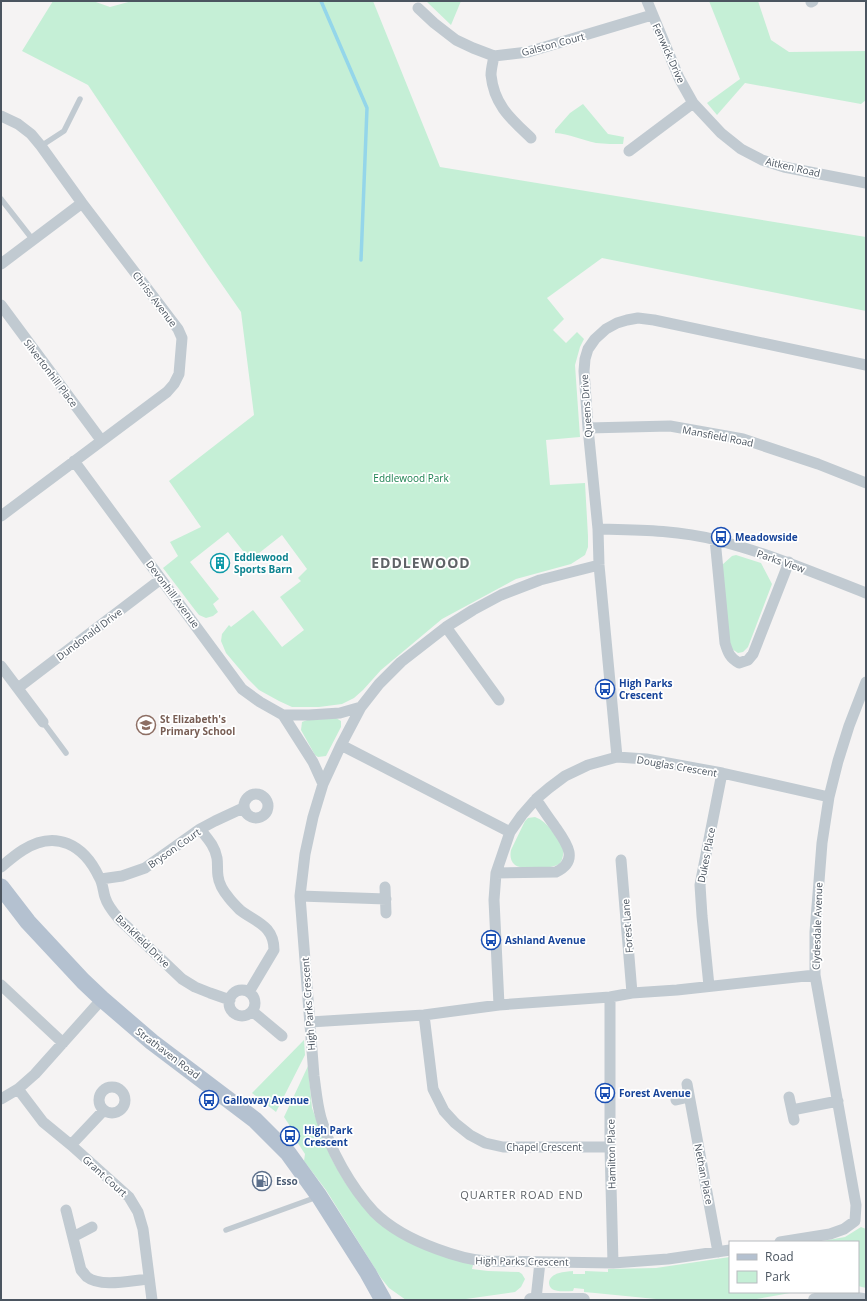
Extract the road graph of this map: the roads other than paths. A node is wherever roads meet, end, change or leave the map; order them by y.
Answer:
1 (647, 1) edge
2 (418, 8) dead end
3 (652, 15) junction
4 (494, 56) junction
5 (80, 99) dead end
6 (693, 103) junction
7 (1, 116) edge
8 (530, 138) dead end
9 (41, 146) junction
10 (629, 151) dead end
11 (866, 183) edge
12 (1, 199) edge
13 (82, 203) junction
14 (33, 240) junction
15 (1, 264) edge
16 (1, 305) edge
17 (866, 366) edge
18 (588, 428) junction
19 (101, 440) junction
20 (74, 461) junction
21 (866, 483) edge
22 (1, 516) edge
23 (598, 529) junction
24 (715, 540) junction
25 (789, 562) junction
26 (599, 565) junction
27 (161, 579) junction
28 (866, 593) edge
29 (446, 627) junction
30 (1, 666) edge
31 (866, 682) edge
32 (18, 688) junction
33 (500, 700) dead end
34 (361, 707) junction
35 (283, 715) junction
36 (43, 722) joint
37 (341, 745) junction
38 (66, 753) dead end
39 (617, 757) junction
40 (722, 773) junction
41 (323, 784) junction
42 (829, 797) junction
43 (536, 799) junction
44 (244, 808) dead end
45 (200, 829) junction
46 (510, 832) junction
47 (621, 860) dead end
48 (1, 867) edge
49 (496, 873) junction
50 (101, 879) junction
51 (1, 887) edge
52 (385, 887) dead end
53 (300, 896) junction
54 (386, 899) junction
55 (386, 913) dead end
56 (816, 975) junction
57 (1, 985) edge
58 (709, 986) junction
59 (249, 992) junction
60 (632, 993) junction
61 (610, 997) junction
62 (102, 999) junction
63 (230, 1000) junction
64 (499, 1005) junction
65 (252, 1011) junction
66 (424, 1015) junction
67 (310, 1022) junction
68 (282, 1036) dead end
69 (63, 1043) junction
70 (687, 1084) dead end
71 (18, 1089) junction
72 (689, 1097) junction
73 (789, 1097) dead end
74 (1, 1099) edge
75 (676, 1100) dead end
76 (838, 1101) junction
77 (104, 1110) dead end
78 (71, 1145) junction
79 (610, 1146) junction
80 (319, 1196) junction
81 (66, 1210) dead end
82 (92, 1227) dead end
83 (226, 1230) dead end
84 (73, 1237) junction
85 (786, 1241) edge
86 (729, 1250) edge
87 (718, 1252) junction
88 (540, 1262) junction
89 (613, 1263) junction
90 (149, 1279) junction
91 (152, 1300) edge
92 (383, 1300) edge
93 (534, 1300) edge
94 (583, 1300) edge
95 (815, 1300) edge
96 (863, 1300) edge

1 - 3 street, Fenwick Drive
2 - 4 street, Galston Court
3 - 4 street, Galston Court
3 - 6 street, Fenwick Drive
4 - 8 street
5 - 9 lane
6 - 10 street
6 - 11 street, Aitken Road
7 - 9 street, Chriss Avenue
9 - 13 street, Chriss Avenue
12 - 14 lane
13 - 14 street
13 - 19 street, Chriss Avenue
14 - 15 street
16 - 19 street, Silvertonhill Place
17 - 18 street, Queens Drive
18 - 21 street, Mansfield Road
18 - 23 street, Queens Drive
19 - 20 street, Chriss Avenue
20 - 22 street, Chriss Avenue
20 - 27 street, Devonhill Avenue
23 - 24 street, Parks View
23 - 26 street, Queens Drive
24 - 25 street, Parks View
24 - 25 street
25 - 28 street, Parks View
26 - 29 street, High Parks Crescent
26 - 39 street, Queens Drive
27 - 32 street, Dundonald Drive
27 - 35 street, Devonhill Avenue
29 - 33 street
29 - 34 street, High Parks Crescent
30 - 32 street
31 - 42 street, Clydesdale Avenue
32 - 36 street
34 - 35 street, Devonhill Avenue
34 - 37 street, High Parks Crescent
35 - 41 street, Devonhill Avenue
36 - 38 lane
37 - 41 street, High Parks Crescent
37 - 46 street
39 - 40 street, Douglas Crescent
39 - 43 street, Douglas Crescent
40 - 42 street, Douglas Crescent
40 - 58 street, Dukes Place
41 - 53 street, High Parks Crescent
42 - 56 street, Clydesdale Avenue
43 - 46 street, Douglas Crescent
43 - 49 street
44 - 45 street, Bryson Court
45 - 50 street, Bryson Court
45 - 59 street
46 - 49 street, Douglas Crescent
47 - 60 street, Forest Lane
48 - 50 street, Bankfield Drive
49 - 64 street, Douglas Crescent
50 - 63 street, Bankfield Drive
51 - 62 main road, Strathaven Road
52 - 54 street
53 - 54 street
53 - 67 street, High Parks Crescent
54 - 55 street
56 - 58 street
56 - 76 street, Clydesdale Avenue
57 - 69 street
58 - 60 street
59 - 63 street
59 - 65 street
60 - 61 street
61 - 64 street
61 - 79 street, Hamilton Place
62 - 69 street
62 - 80 main road, Strathaven Road
63 - 65 street
64 - 66 street
65 - 68 street
66 - 67 street
66 - 79 street, Chapel Crescent
67 - 88 street, High Parks Crescent
69 - 71 street
70 - 72 street, Nethan Place
71 - 74 street
71 - 78 street, Grant Court
72 - 75 street
72 - 87 street, Nethan Place
73 - 76 street
76 - 85 street, Clydesdale Avenue
77 - 78 street
78 - 90 street, Grant Court
79 - 89 street, Hamilton Place
80 - 83 lane
80 - 92 main road, Strathaven Road
81 - 84 street
82 - 84 street
84 - 90 street
86 - 87 street, High Parks Crescent
87 - 89 street, High Parks Crescent
88 - 89 street, High Parks Crescent
88 - 93 street
90 - 91 street, Grant Court
93 - 94 street
95 - 96 street

